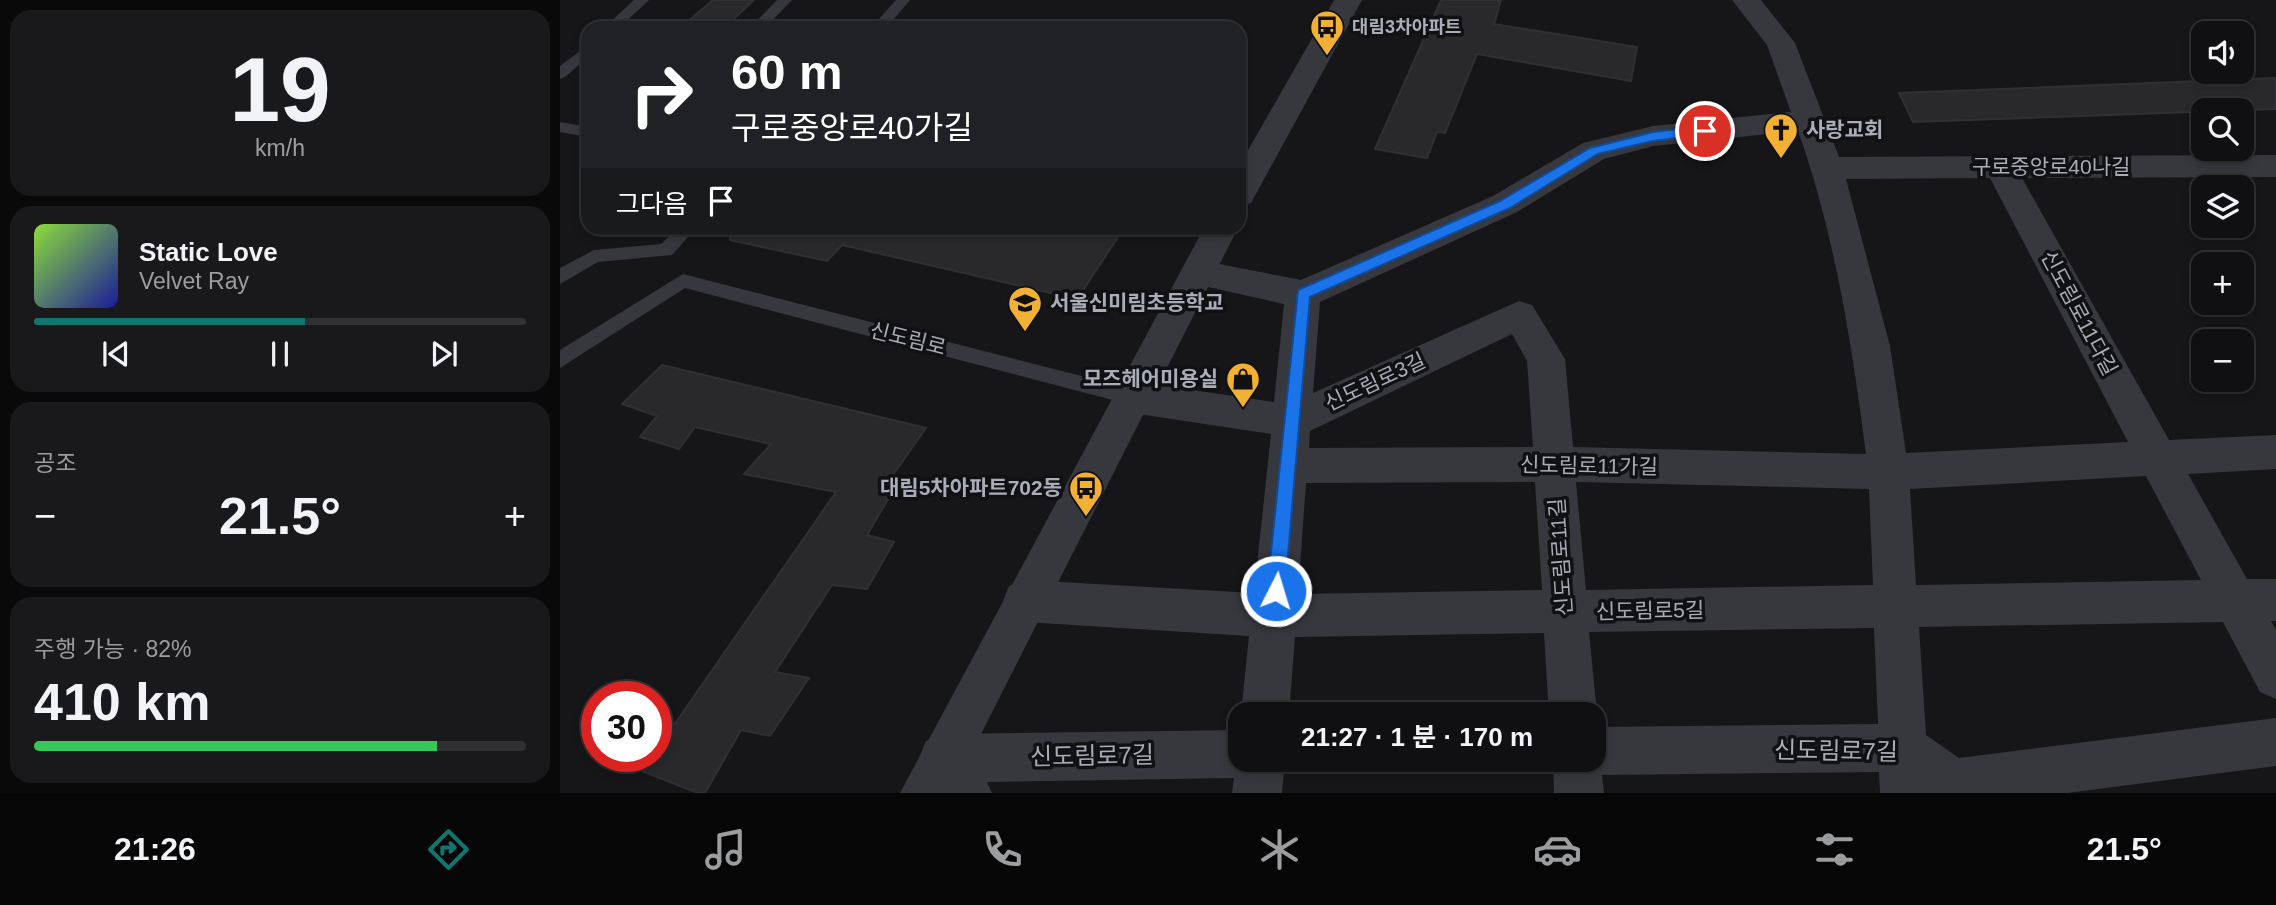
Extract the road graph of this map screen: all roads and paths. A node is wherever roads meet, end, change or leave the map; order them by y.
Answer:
1 (642, 0) edge
2 (785, 0) edge
3 (903, 0) edge
4 (1348, 0) edge
5 (1746, 0) edge
6 (619, 21) edge
7 (764, 21) edge
8 (884, 21) edge
9 (581, 55) edge
10 (560, 74) edge
11 (1809, 120) junction
12 (560, 127) edge
13 (581, 131) edge
14 (2276, 166) edge
15 (2000, 167) junction
16 (1827, 168) junction
17 (1246, 182) edge
18 (681, 235) edge
19 (1217, 235) edge
20 (1198, 273) junction
21 (560, 277) edge
22 (1303, 294) junction
23 (1546, 359) joint
24 (560, 360) edge
25 (1132, 397) junction
26 (1292, 421) junction
27 (2276, 452) edge
28 (2158, 458) junction
29 (1554, 464) junction
30 (1288, 466) junction
31 (1889, 472) junction
32 (1025, 601) junction
33 (2256, 601) edge
34 (1896, 607) junction
35 (1566, 612) junction
36 (1274, 616) junction
37 (2276, 676) edge
38 (1266, 702) edge
39 (1572, 702) edge
40 (2276, 742) edge
41 (1606, 752) edge
42 (1228, 755) edge
43 (1904, 771) edge
44 (1260, 772) edge
45 (1578, 772) edge
46 (945, 781) edge
47 (1257, 793) edge
48 (1579, 793) edge

1 - 6 lane
2 - 7 lane
3 - 8 lane
4 - 17 street
5 - 11 street
9 - 10 lane
11 - 16 street
11 - 22 street
12 - 13 lane
14 - 15 street, 구로중앙로40나길
15 - 16 street, 구로중앙로40나길
15 - 28 street, 신도림로11다길
16 - 31 street
18 - 21 lane
19 - 20 street
20 - 22 street
20 - 25 street
22 - 26 street
23 - 26 street, 신도림로3길
23 - 29 street, 신도림로11길
24 - 25 lane, 신도림로
25 - 26 street
25 - 32 street
26 - 30 street
27 - 28 street
28 - 31 street
28 - 33 street, 신도림로11다길
29 - 30 street, 신도림로11가길
29 - 31 street, 신도림로11가길
29 - 35 street, 신도림로11길
30 - 36 street
31 - 34 street
32 - 36 street, 신도림로5길
32 - 46 street
33 - 34 street, 신도림로5길
33 - 37 street, 신도림로11다길
34 - 35 street, 신도림로5길
34 - 43 street
35 - 36 street, 신도림로5길
35 - 39 street, 신도림로11길
36 - 38 street
40 - 43 street, 신도림로7길
41 - 43 street, 신도림로7길
42 - 46 street, 신도림로7길
44 - 47 street
45 - 48 street

